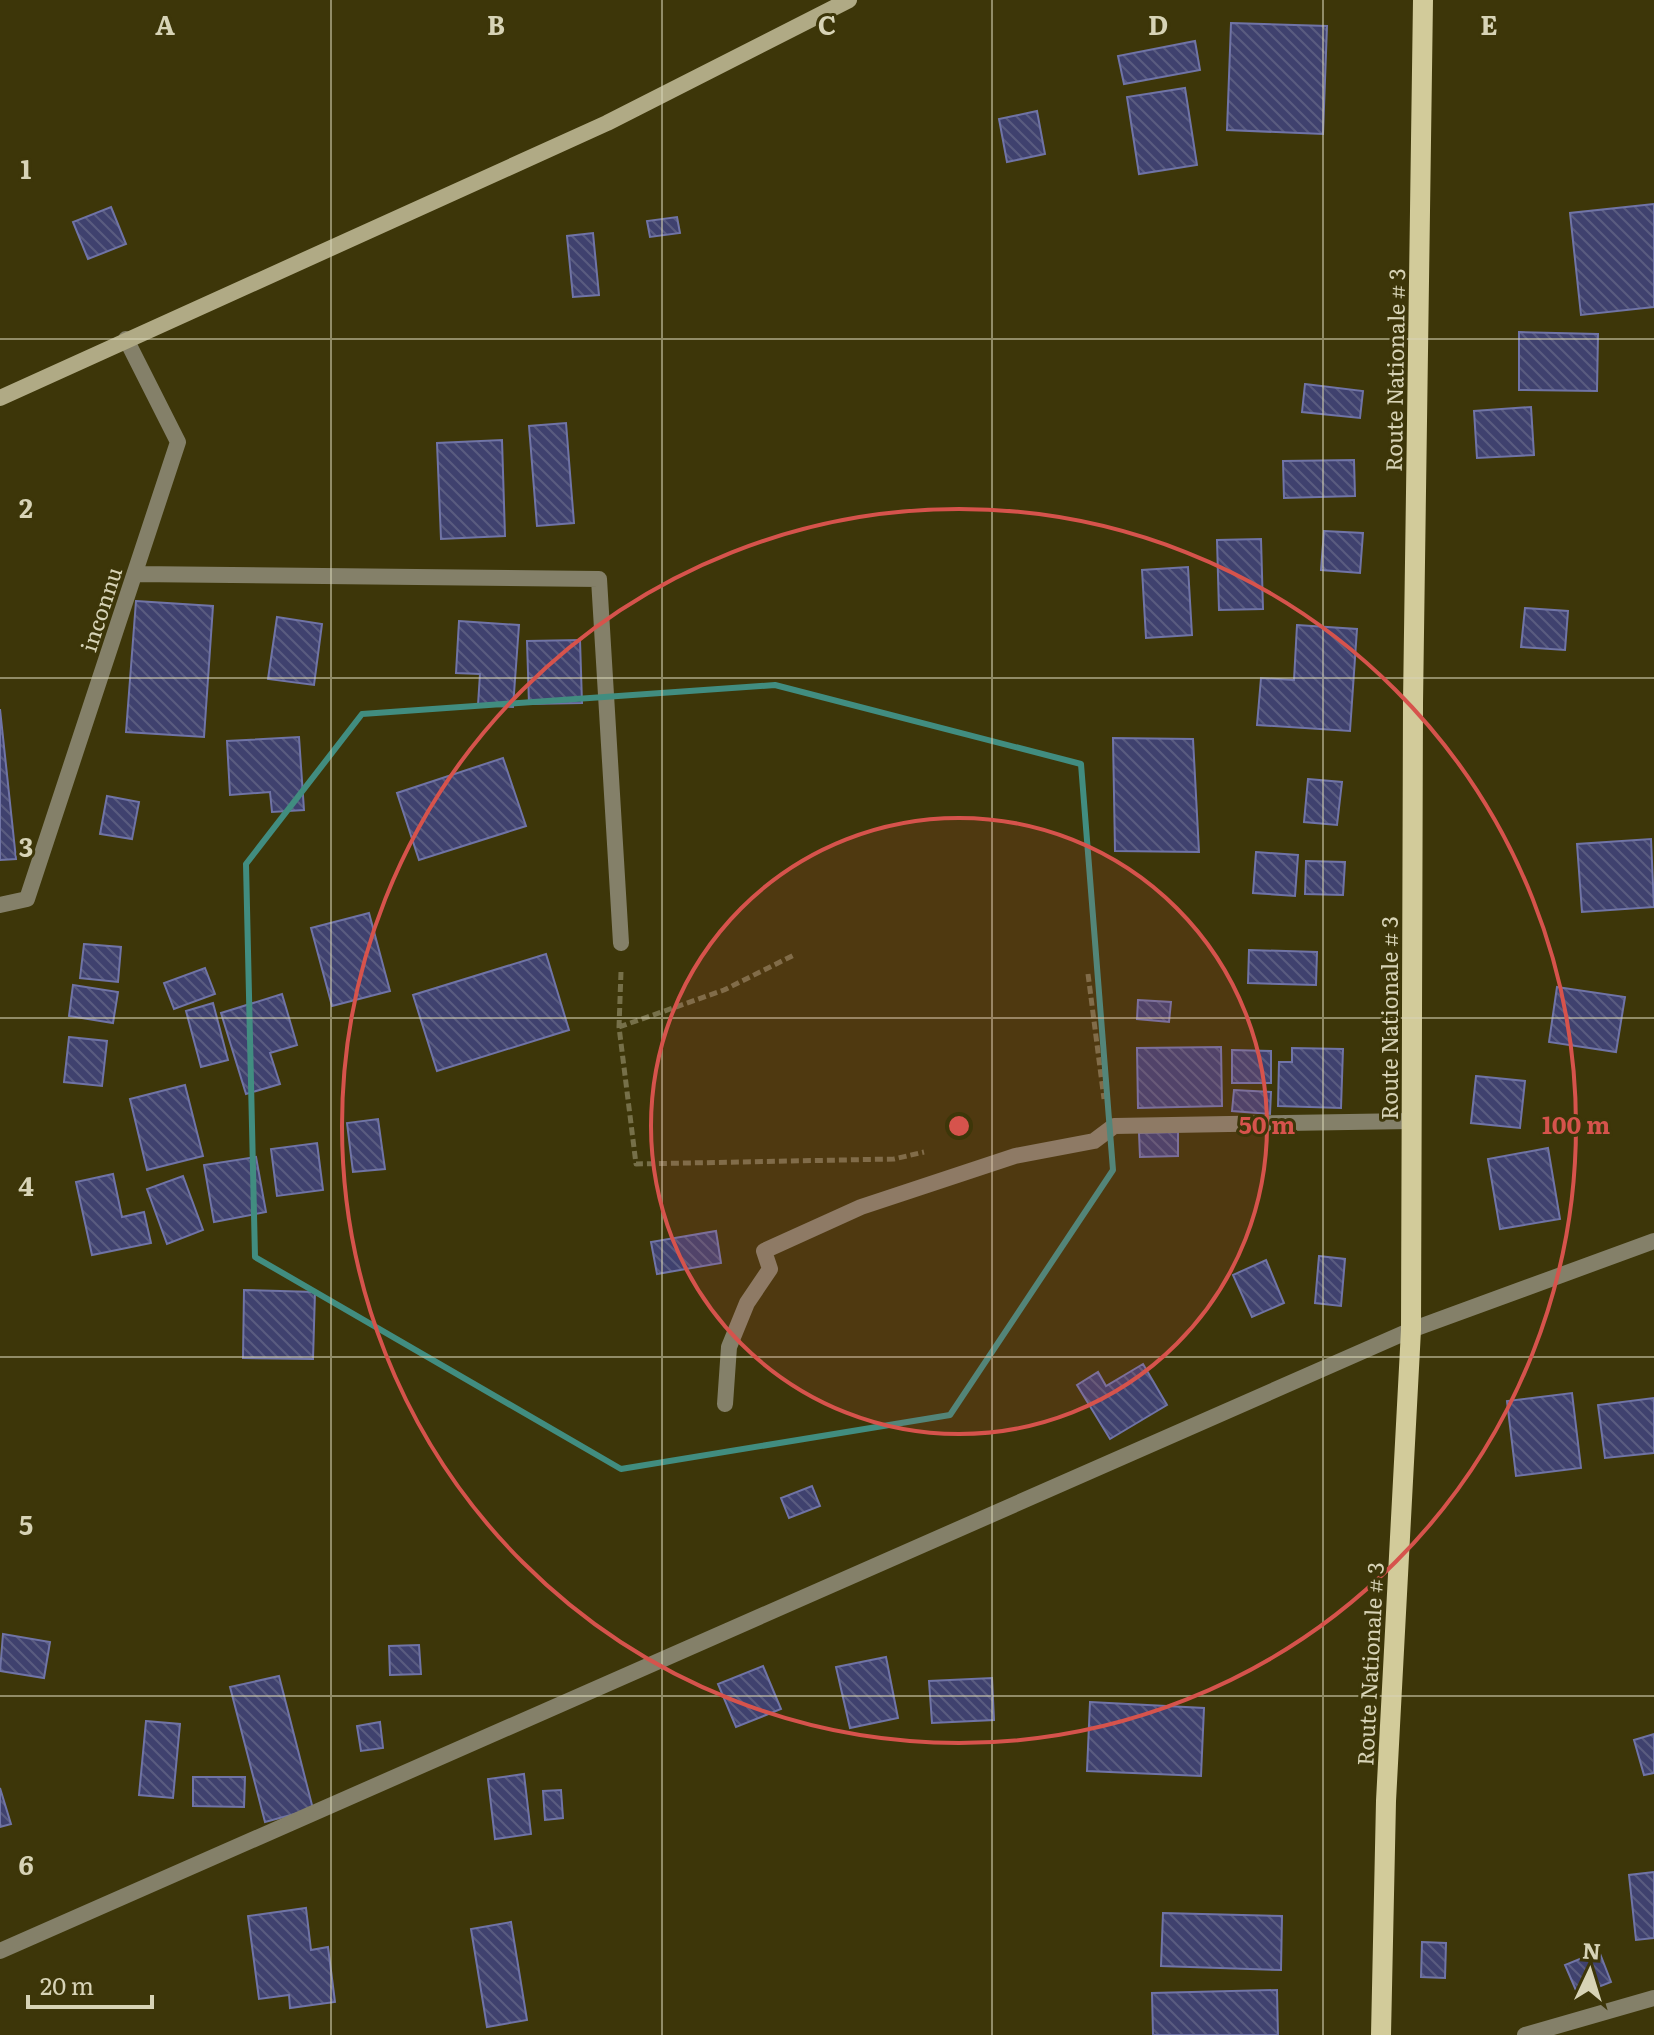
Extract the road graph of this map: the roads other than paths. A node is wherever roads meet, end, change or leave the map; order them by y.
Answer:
1 (849, 0) edge
2 (1423, 0) edge
3 (126, 339) junction
4 (0, 398) edge
5 (135, 574) junction
6 (0, 905) edge
7 (621, 943) road end
8 (1411, 1121) junction
9 (1654, 1241) edge
10 (1411, 1330) junction
11 (725, 1404) dead end
12 (0, 1951) edge
13 (1654, 1998) edge
14 (1381, 2035) edge
15 (1525, 2035) edge

1 - 3 main road
2 - 8 main road, Route Nationale # 3
3 - 4 main road
3 - 5 street, inconnu
5 - 6 street, inconnu
5 - 7 street
8 - 10 main road, Route Nationale # 3
8 - 11 street
9 - 10 street
10 - 12 street
10 - 14 main road, Route Nationale # 3
13 - 15 street

